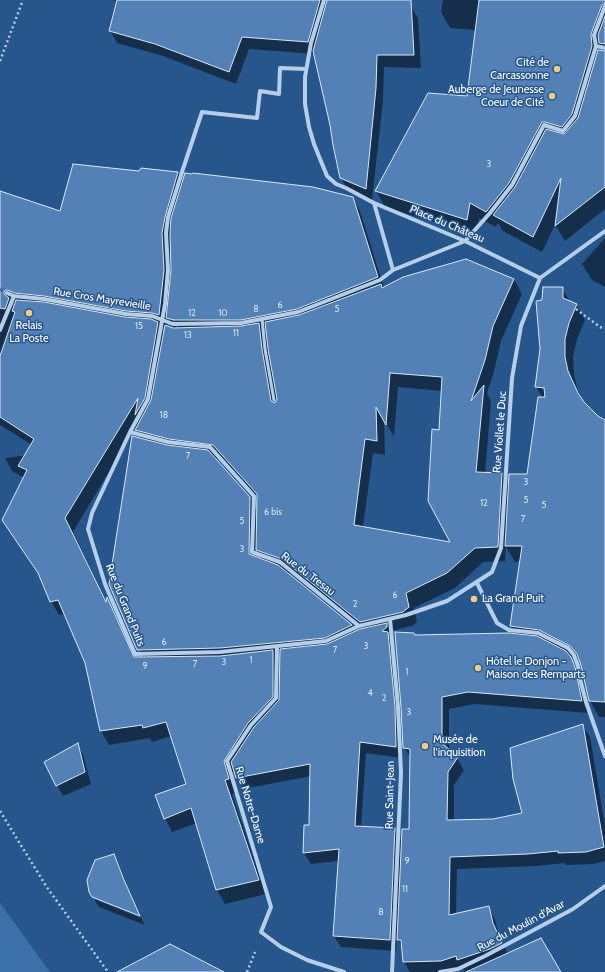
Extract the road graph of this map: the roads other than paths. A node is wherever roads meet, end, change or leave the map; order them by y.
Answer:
1 (324, 0) edge
2 (605, 6) edge
3 (596, 46) junction
4 (605, 48) edge
5 (306, 69) junction
6 (374, 203) junction
7 (605, 231) edge
8 (465, 241) junction
9 (393, 270) junction
10 (540, 278) junction
11 (7, 293) tunnel mouth
12 (14, 296) junction
13 (262, 319) junction
14 (163, 320) junction
15 (0, 330) edge
16 (274, 400) dead end
17 (130, 432) junction
18 (477, 582) junction
19 (390, 619) junction
20 (359, 626) junction
21 (277, 647) junction
22 (605, 756) edge
23 (605, 886) edge
24 (344, 972) edge
25 (392, 972) edge
26 (440, 972) edge

1 - 5 street, Place du Château
2 - 3 street
3 - 4 street
3 - 8 street
5 - 6 street, Place du Château
5 - 14 street, Rue du Grand Puits
6 - 8 street, Place du Château
6 - 9 street
7 - 10 street
8 - 9 street, Rue Cros Mayrevieille
8 - 10 street, Place du Château
9 - 13 street, Rue Cros Mayrevieille
10 - 18 street, Rue Viollet le Duc
11 - 12 street, Rue Cros Mayrevieille
12 - 14 street, Rue Cros Mayrevieille
12 - 15 street
13 - 14 street, Rue Cros Mayrevieille
13 - 16 lane
14 - 17 street, Rue du Grand Puits
17 - 20 street, Rue du Tresau
17 - 21 street, Rue du Grand Puits
18 - 19 street, Rue du Grand Puits
18 - 22 street
19 - 20 street, Rue du Grand Puits
19 - 25 street, Rue Saint-Jean
20 - 21 street, Rue du Grand Puits
21 - 24 street, Rue Notre-Dame
23 - 26 street, Rue du Moulin d'Avar

